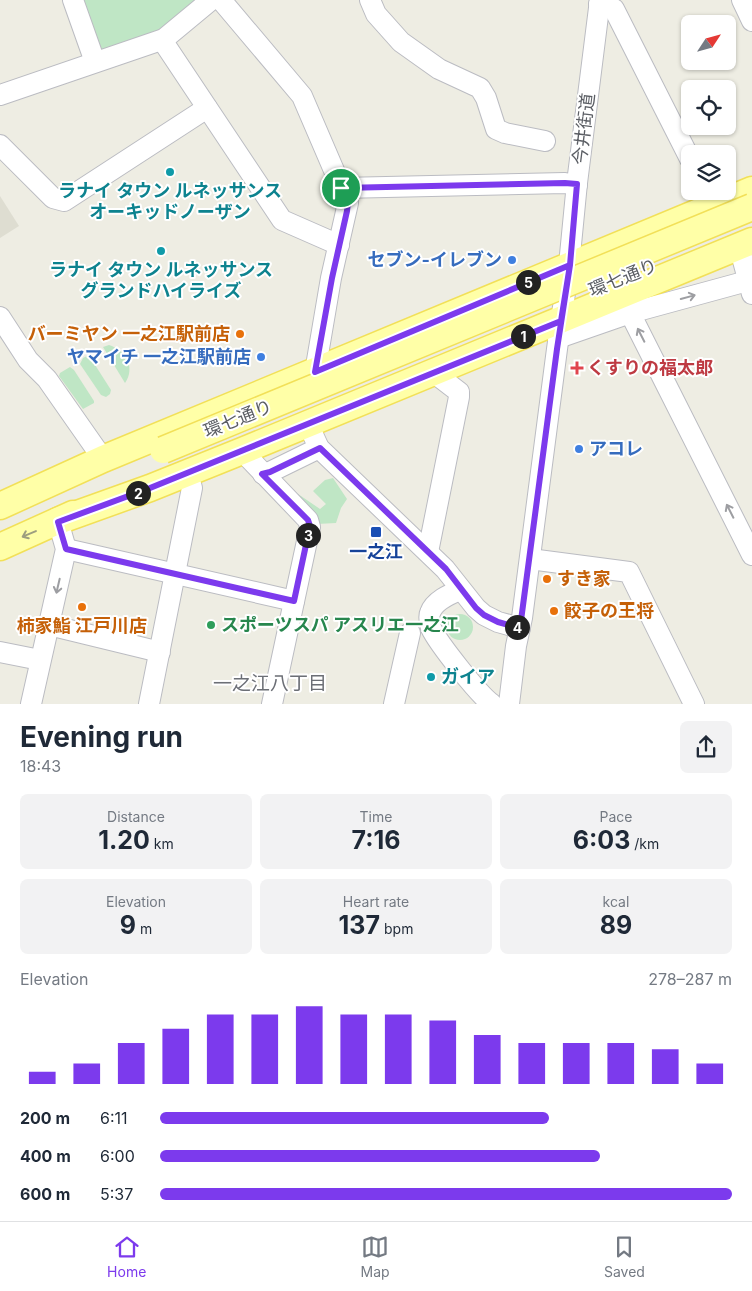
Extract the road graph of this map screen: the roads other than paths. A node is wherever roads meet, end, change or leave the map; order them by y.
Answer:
1 (73, 0) edge
2 (210, 0) edge
3 (220, 0) edge
4 (370, 0) edge
5 (742, 0) edge
6 (600, 2) edge
7 (752, 21) edge
8 (162, 40) junction
9 (95, 62) junction
10 (0, 95) edge
11 (207, 108) junction
12 (545, 141) dead end
13 (0, 145) edge
14 (683, 145) edge
15 (577, 184) junction
16 (341, 188) junction
17 (752, 190) edge
18 (736, 193) edge
19 (705, 200) edge
20 (752, 207) edge
21 (752, 224) edge
22 (746, 244) edge
23 (339, 245) junction
24 (570, 265) junction
25 (751, 284) edge
26 (630, 313) junction
27 (0, 318) edge
28 (560, 330) junction
29 (315, 372) junction
30 (433, 372) junction
31 (308, 424) junction
32 (320, 448) junction
33 (242, 451) junction
34 (103, 459) junction
35 (174, 463) junction
36 (262, 474) junction
37 (0, 506) edge
38 (0, 512) edge
39 (58, 522) junction
40 (0, 547) edge
41 (66, 549) junction
42 (428, 552) junction
43 (752, 555) edge
44 (530, 559) junction
45 (176, 573) junction
46 (460, 590) junction
47 (294, 601) junction
48 (49, 625) junction
49 (520, 628) junction
50 (410, 633) dead end
51 (0, 652) edge
52 (160, 652) junction
53 (40, 660) junction
54 (31, 704) edge
55 (149, 704) edge
56 (272, 704) edge
57 (394, 704) edge
58 (492, 704) edge
59 (509, 704) edge
60 (694, 704) edge

1 - 9 street
2 - 8 street
3 - 16 street
4 - 12 street
5 - 7 street
6 - 14 street
6 - 15 street, 今井街道
8 - 9 street
8 - 11 street
9 - 10 street
11 - 13 street
11 - 23 street
15 - 16 street
15 - 24 street, 今井街道
16 - 23 street
17 - 18 main road
19 - 24 main road
20 - 35 main road, 環七通り, bridge
21 - 35 main road, 環七通り
22 - 25 street
22 - 28 main road
23 - 29 street
24 - 28 street, 今井街道
24 - 29 main road
26 -> 25 street
26 - 28 street
43 -> 26 street
27 - 34 street
28 - 30 main road
28 - 44 street, 今井街道
29 - 34 main road
30 - 31 main road
30 - 42 street
31 - 32 street
31 - 33 main road
32 - 36 street
32 - 42 street
33 - 35 main road
33 - 36 street
34 - 37 main road
35 - 38 main road, 環七通り
35 - 39 main road, 環七通り
35 - 45 street
36 - 47 street
39 -> 40 main road, 環七通り
39 - 41 street
41 - 45 street
41 -> 48 street
42 - 46 street
44 - 49 street, 今井街道
44 - 60 street
45 - 47 street
45 - 52 street
46 - 49 street
46 - 58 street
47 - 56 street
48 - 52 street
48 - 53 street
49 - 59 street, 今井街道
50 - 57 street
51 - 53 street
52 - 55 street
53 - 54 street

